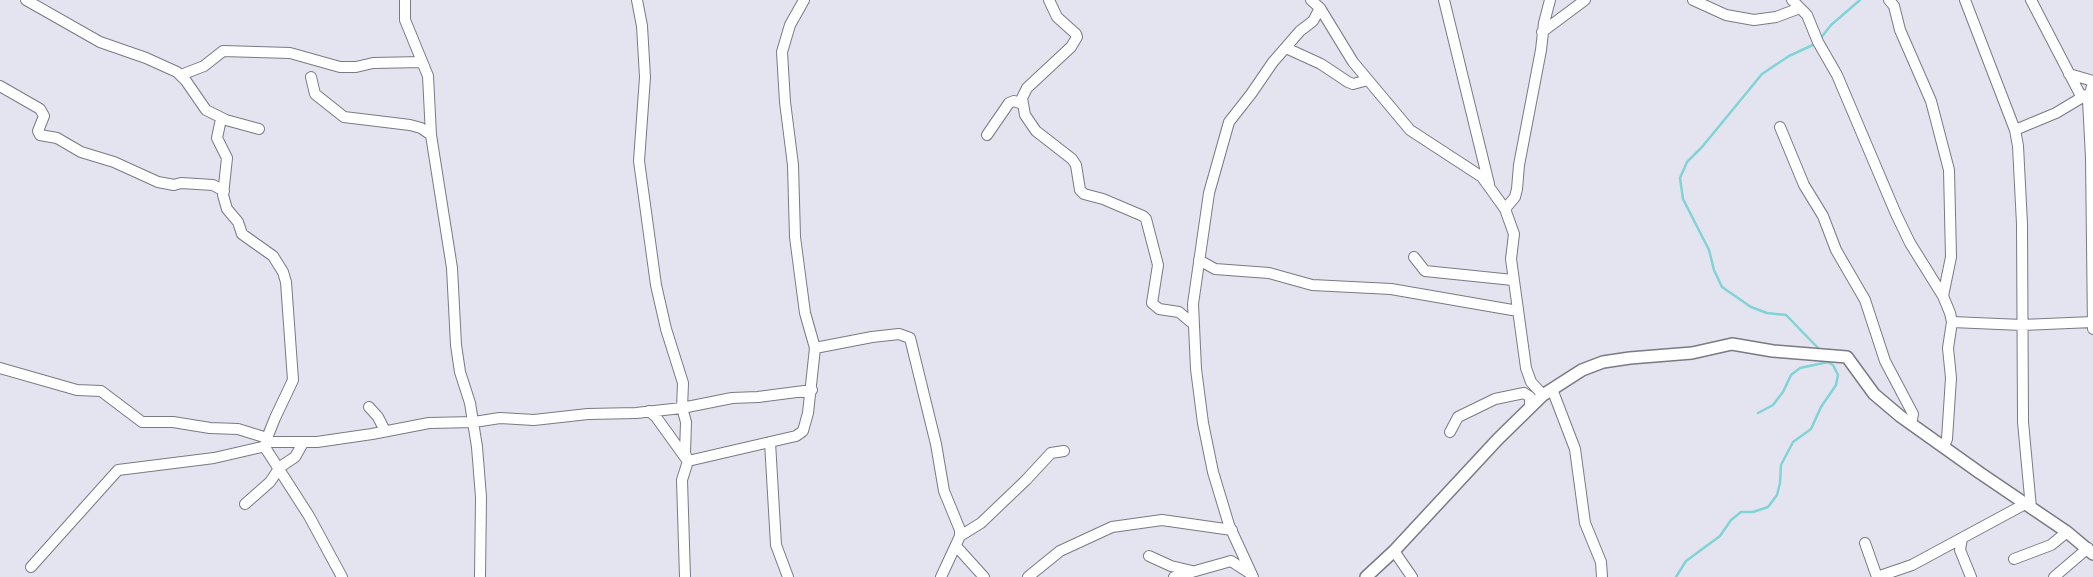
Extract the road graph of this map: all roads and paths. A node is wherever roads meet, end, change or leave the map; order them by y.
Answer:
1 (26, 0) edge
2 (405, 0) edge
3 (637, 0) edge
4 (804, 0) edge
5 (1049, 0) edge
6 (1311, 0) edge
7 (1444, 0) edge
8 (1550, 0) edge
9 (1585, 0) edge
10 (1692, 0) edge
11 (1889, 0) edge
12 (1965, 0) edge
13 (2031, 0) edge
14 (1796, 4) edge
15 (1320, 8) junction
16 (1542, 32) junction
17 (1286, 48) junction
18 (422, 62) junction
19 (2069, 74) junction
20 (181, 75) junction
21 (311, 77) dead end
22 (1368, 80) junction
23 (2093, 82) edge
24 (0, 86) edge
25 (2085, 96) junction
26 (1022, 104) junction
27 (221, 119) junction
28 (1780, 127) dead end
29 (259, 129) dead end
30 (2015, 130) junction
31 (430, 135) junction
32 (987, 135) dead end
33 (2092, 158) edge
34 (1490, 187) junction
35 (224, 191) junction
36 (1505, 209) junction
37 (1414, 257) dead end
38 (1199, 260) junction
39 (1513, 280) junction
40 (1943, 296) junction
41 (1518, 310) junction
42 (1952, 322) junction
43 (2093, 322) edge
44 (1192, 323) junction
45 (2022, 326) junction
46 (2093, 329) edge
47 (815, 348) junction
48 (0, 368) edge
49 (1526, 368) junction
50 (812, 390) junction
51 (1548, 392) junction
52 (1524, 393) junction
53 (369, 407) dead end
54 (682, 408) junction
55 (1530, 408) junction
56 (649, 410) junction
57 (474, 422) junction
58 (1911, 424) junction
59 (385, 431) junction
60 (1450, 432) dead end
61 (266, 442) junction
62 (770, 442) junction
63 (303, 443) junction
64 (1944, 446) junction
65 (1064, 451) dead end
66 (688, 461) junction
67 (279, 469) junction
68 (244, 504) dead end
69 (2028, 506) junction
70 (1232, 530) junction
71 (2067, 532) junction
72 (1962, 538) junction
73 (958, 541) junction
74 (1865, 543) dead end
75 (1394, 551) junction
76 (2090, 551) edge
77 (1149, 556) dead end
78 (2014, 559) dead end
79 (31, 567) dead end
80 (1192, 571) junction
81 (1253, 576) edge
82 (342, 577) edge
83 (480, 577) edge
84 (685, 577) edge
85 (788, 577) edge
86 (941, 577) edge
87 (984, 577) edge
88 (1028, 577) edge
89 (1174, 577) edge
90 (1366, 577) edge
91 (1412, 577) edge
92 (1602, 577) edge
93 (1877, 577) edge
94 (1971, 577) edge
95 (2054, 577) edge

1 - 20 street
2 - 18 street
3 - 54 street
4 - 47 street
5 - 26 street
6 - 15 street
7 - 34 street
8 - 16 street
9 - 16 street
10 - 14 street
11 - 40 street
12 - 30 street
13 - 19 street
14 - 40 street
15 - 17 street
15 - 22 street
16 - 36 street
17 - 22 street
17 - 38 street
18 - 20 street
18 - 31 street
19 - 23 street
19 - 25 street
20 - 27 street
21 - 31 street
22 - 34 street
23 - 25 street
24 - 35 street
25 - 30 street
25 - 33 street
26 - 32 street
26 - 44 street
27 - 29 street
27 - 35 street
28 - 58 street
30 - 45 street
31 - 57 street
33 - 43 street
34 - 36 street
35 - 61 street
36 - 39 street
37 - 39 street
38 - 41 street
38 - 44 street
39 - 41 street
40 - 42 street
41 - 49 street
42 - 45 street
42 - 64 street
43 - 45 street
43 - 46 street
44 - 70 street
45 - 69 street
47 - 50 street
47 - 73 street
48 - 61 street
49 - 51 street
49 - 52 street
50 - 54 street
50 - 62 street
51 - 55 street
51 - 58 street
51 - 92 street
52 - 55 street
52 - 60 street
53 - 59 street
54 - 56 street
54 - 66 street
55 - 75 street
56 - 57 street
56 - 66 street
57 - 59 street
57 - 83 street
58 - 64 street
59 - 63 street
61 - 63 street
61 - 67 street
61 - 79 street
62 - 66 street
62 - 85 street
63 - 67 street
64 - 69 street
65 - 73 street
66 - 84 street
67 - 68 street
67 - 82 street
69 - 71 street
69 - 72 street
70 - 81 street
70 - 88 street
71 - 76 street
71 - 78 street
72 - 93 street
72 - 94 street
73 - 86 street
73 - 87 street
74 - 93 street
75 - 90 street
75 - 91 street
76 - 95 street
77 - 80 street
80 - 81 street
80 - 89 street

